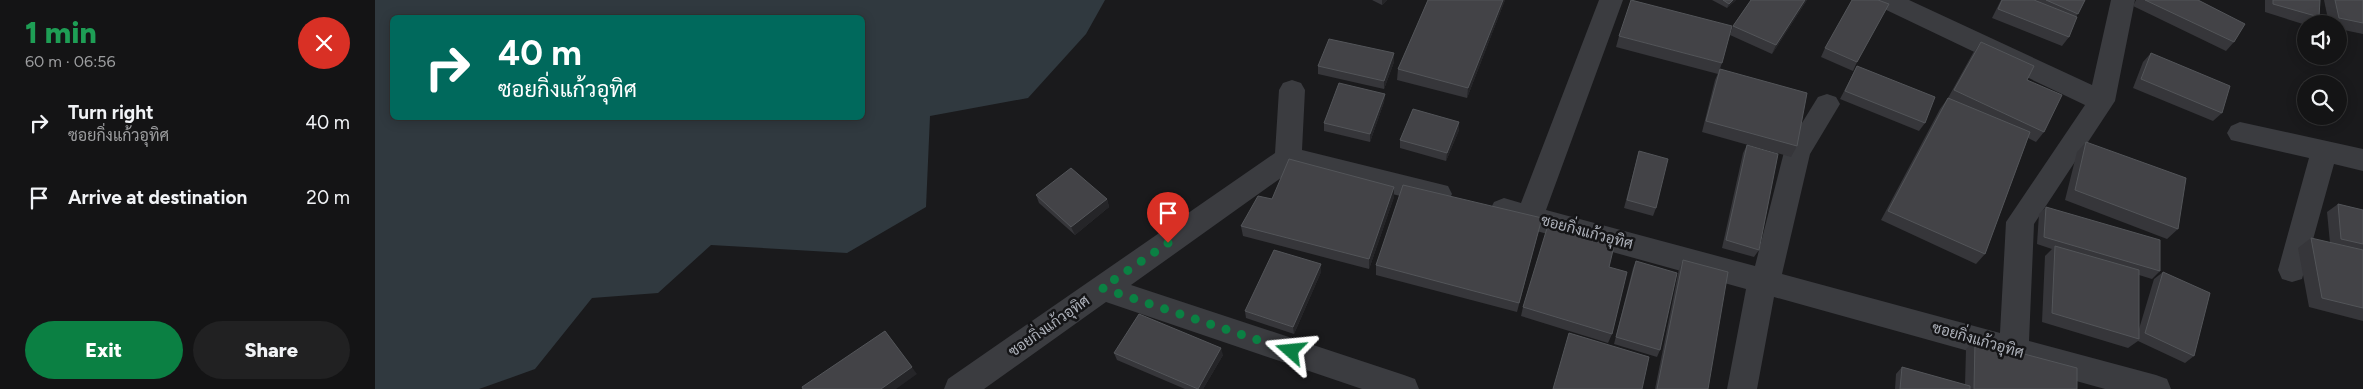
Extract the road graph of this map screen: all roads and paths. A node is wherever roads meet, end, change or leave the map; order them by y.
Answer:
1 (1611, 0) edge
2 (1887, 0) edge
3 (2123, 0) edge
4 (1292, 90) dead end
5 (2102, 101) junction
6 (1827, 104) dead end
7 (2241, 133) dead end
8 (2324, 151) junction
9 (1288, 158) junction
10 (2363, 160) edge
11 (1530, 216) junction
12 (2291, 270) dead end
13 (1764, 281) junction
14 (1102, 288) junction
15 (2014, 351) junction
16 (959, 389) edge
17 (1403, 389) edge
18 (1742, 389) edge
19 (2156, 389) edge

1 - 11 street
2 - 5 street
3 - 5 street
4 - 9 street
5 - 15 street
6 - 13 street
7 - 8 street
8 - 10 street
8 - 12 street
9 - 11 street, ซอยกิ่งแก้วอุทิศ
9 - 14 street, ซอยกิ่งแก้วอุทิศ
11 - 13 street, ซอยกิ่งแก้วอุทิศ
13 - 15 street, ซอยกิ่งแก้วอุทิศ
13 - 18 street
14 - 16 street, ซอยกิ่งแก้วอุทิศ
14 - 17 street
15 - 19 street, ซอยกิ่งแก้วอุทิศ

